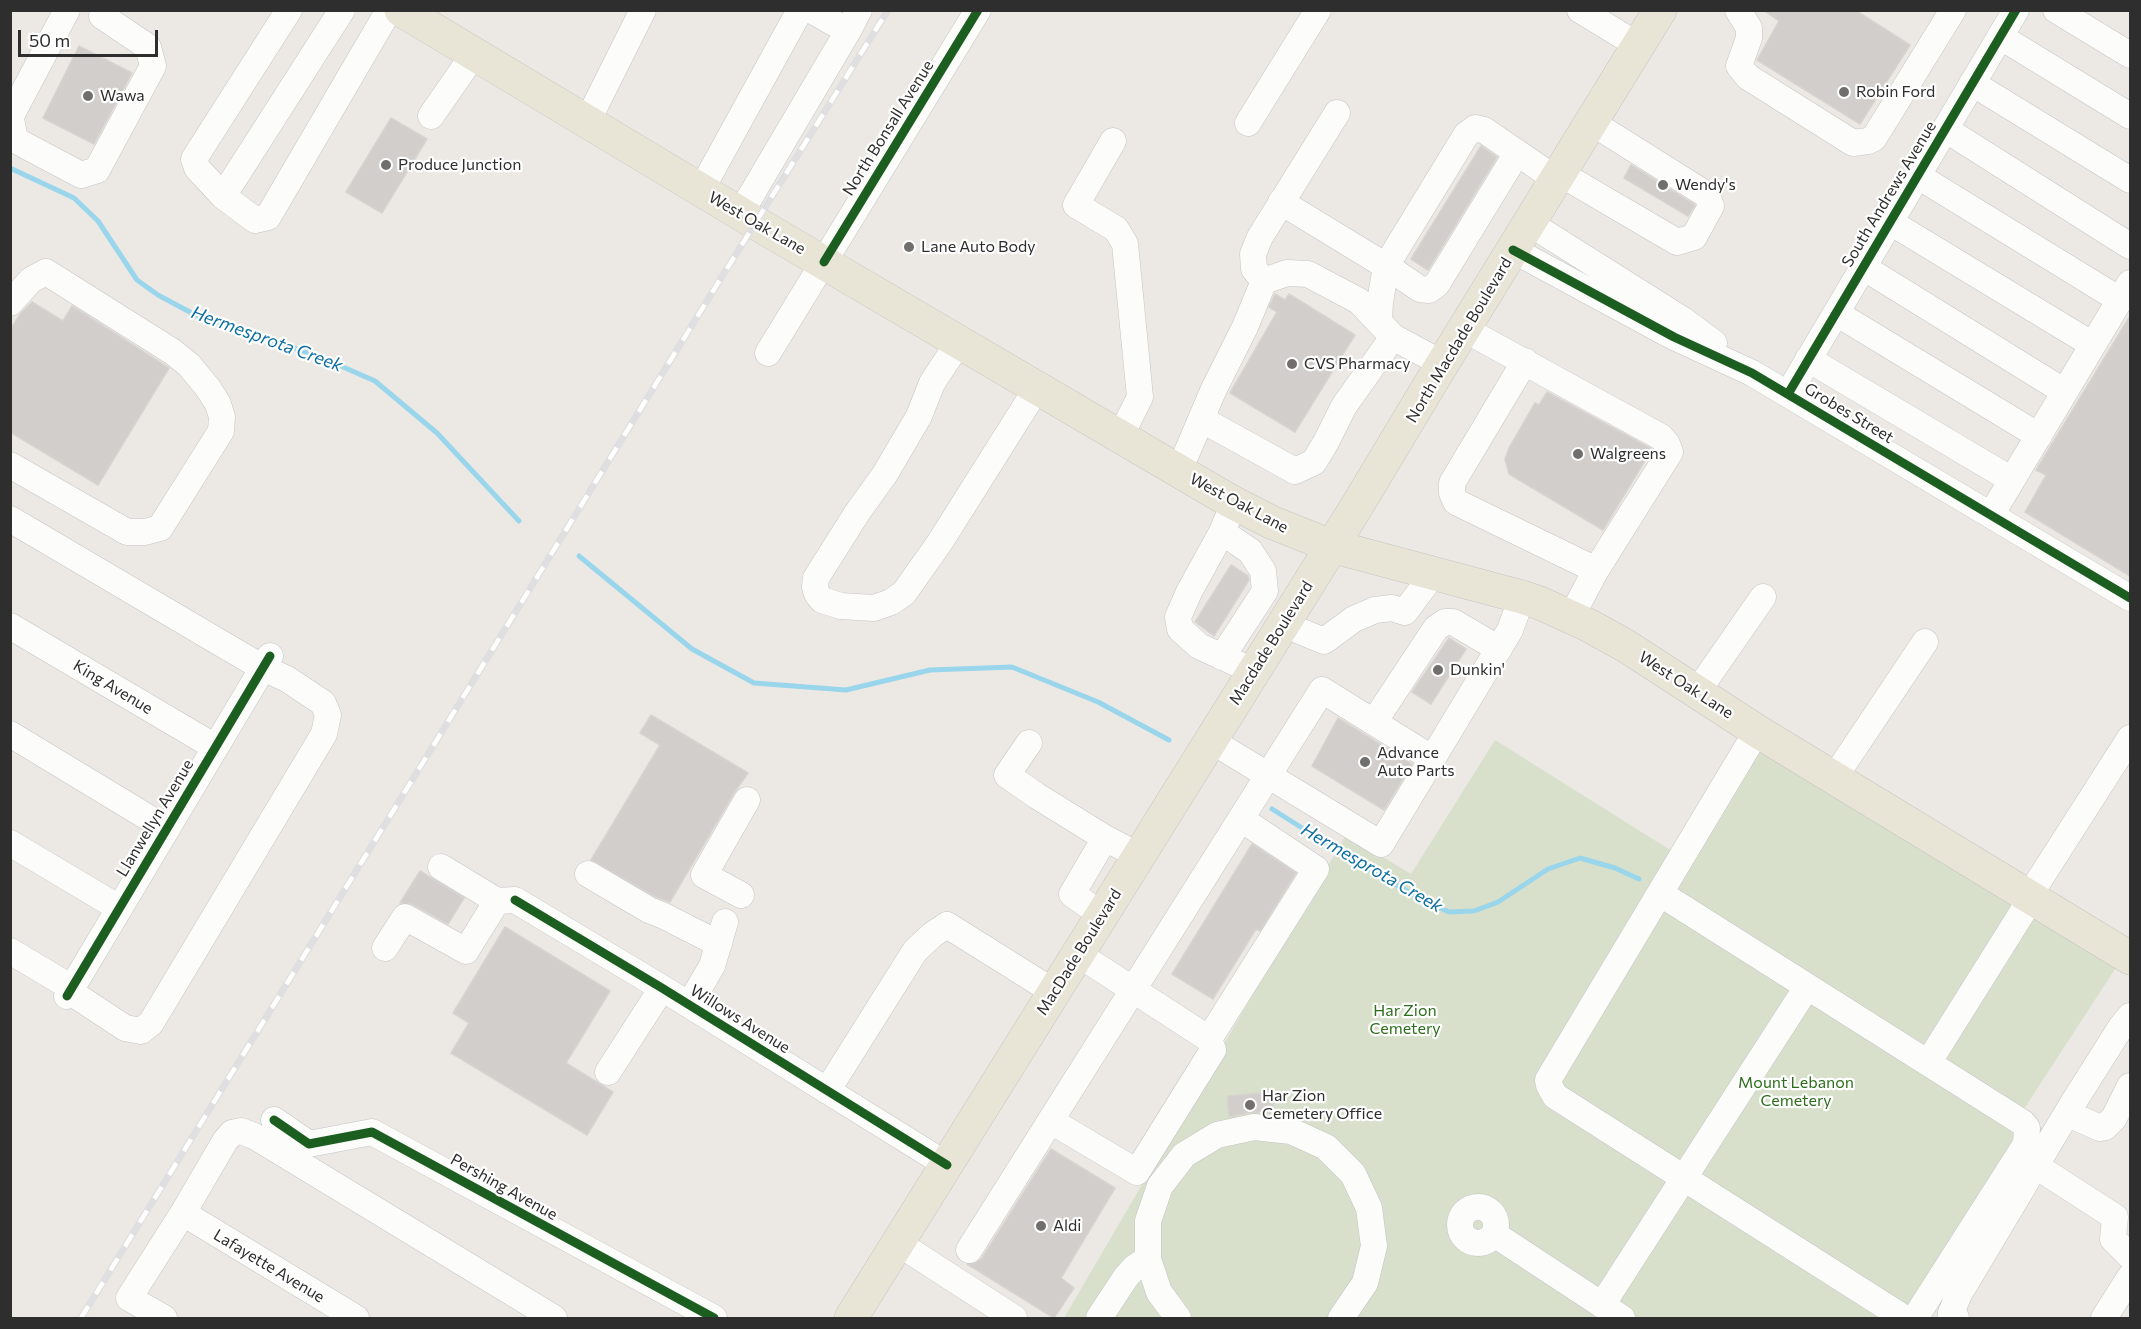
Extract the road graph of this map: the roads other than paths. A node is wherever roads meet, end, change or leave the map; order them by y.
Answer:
1 (67, 10) edge
2 (289, 10) edge
3 (342, 10) edge
4 (389, 10) edge
5 (401, 10) edge
6 (643, 10) edge
7 (800, 10) edge
8 (810, 10) edge
9 (978, 10) edge
10 (1318, 10) edge
11 (1660, 10) edge
12 (1738, 10) edge
13 (1953, 10) edge
14 (2016, 10) edge
15 (2056, 10) edge
16 (100, 12) edge
17 (1595, 14) edge
18 (854, 21) edge
19 (2001, 37) junction
20 (1639, 46) junction
21 (474, 54) junction
22 (2130, 56) edge
23 (1972, 83) junction
24 (11, 113) edge
25 (1337, 113) dead end
26 (431, 116) dead end
27 (2130, 116) edge
28 (587, 122) junction
29 (1592, 122) junction
30 (1248, 123) dead end
31 (1945, 129) junction
32 (1113, 141) dead end
33 (1517, 153) junction
34 (1918, 176) junction
35 (1559, 177) junction
36 (2130, 180) edge
37 (701, 190) junction
38 (223, 195) junction
39 (1281, 202) junction
40 (740, 214) junction
41 (1890, 222) junction
42 (1521, 237) junction
43 (2130, 246) edge
44 (824, 262) junction
45 (1386, 266) junction
46 (1863, 267) junction
47 (1264, 281) junction
48 (2125, 291) edge
49 (1359, 301) junction
50 (10, 303) edge
51 (1836, 313) junction
52 (1386, 328) junction
53 (1464, 329) junction
54 (959, 342) junction
55 (2093, 345) junction
56 (768, 353) dead end
57 (1808, 359) junction
58 (1525, 362) junction
59 (1443, 364) junction
60 (1037, 388) junction
61 (2065, 392) junction
62 (1788, 394) junction
63 (1201, 418) junction
64 (2039, 435) junction
65 (1120, 437) junction
66 (10, 465) edge
67 (1179, 471) junction
68 (2012, 480) junction
69 (1991, 515) junction
70 (1228, 518) junction
71 (10, 519) edge
72 (1331, 546) junction
73 (1596, 570) junction
74 (1434, 573) junction
75 (1265, 591) junction
76 (1522, 597) junction
77 (1763, 597) dead end
78 (2130, 598) edge
79 (1288, 615) junction
80 (1571, 617) junction
81 (10, 626) edge
82 (1925, 642) dead end
83 (1499, 649) junction
84 (1221, 657) junction
85 (266, 662) junction
86 (1253, 671) junction
87 (1698, 692) junction
88 (1374, 722) junction
89 (1757, 731) junction
90 (10, 734) edge
91 (2130, 738) edge
92 (1210, 740) junction
93 (1029, 743) dead end
94 (215, 747) junction
95 (1433, 759) junction
96 (1268, 775) junction
97 (1834, 778) junction
98 (747, 800) dead end
99 (1241, 819) junction
100 (167, 829) junction
101 (1105, 838) junction
102 (10, 843) edge
103 (1139, 856) junction
104 (441, 867) dead end
105 (588, 874) dead end
106 (1661, 894) junction
107 (741, 895) dead end
108 (2029, 896) junction
109 (506, 900) junction
110 (119, 908) junction
111 (1102, 915) junction
112 (385, 948) dead end
113 (10, 951) edge
114 (1078, 954) junction
115 (2130, 958) edge
116 (1807, 987) junction
117 (662, 988) junction
118 (69, 991) junction
119 (1134, 991) junction
120 (1054, 992) junction
121 (689, 1005) junction
122 (2130, 1016) edge
123 (1209, 1039) junction
124 (1923, 1060) junction
125 (608, 1072) dead end
126 (2130, 1086) edge
127 (828, 1091) junction
128 (2070, 1109) junction
129 (274, 1120) dead end
130 (1051, 1121) junction
131 (947, 1165) junction
132 (2036, 1166) junction
133 (1685, 1178) junction
134 (183, 1213) junction
135 (1494, 1234) dead end
136 (898, 1243) junction
137 (969, 1250) dead end
138 (2130, 1256) edge
139 (1148, 1260) junction
140 (2130, 1277) edge
141 (1612, 1312) edge
142 (164, 1318) edge
143 (356, 1318) edge
144 (554, 1318) edge
145 (714, 1318) edge
146 (851, 1318) edge
147 (1014, 1318) edge
148 (1099, 1318) edge
149 (1178, 1318) edge
150 (1341, 1318) edge
151 (1904, 1318) edge
152 (1915, 1318) edge
153 (1956, 1318) edge
154 (2104, 1318) edge

1 - 24 street
2 - 38 street
3 - 38 street
4 - 38 street
5 - 21 main road, West Oak Lane
6 - 28 street
7 - 37 street
8 - 18 street
9 - 44 street, North Bonsall Avenue
10 - 30 street
11 - 20 main road, North Macdade Boulevard
12 - 13 street
14 - 19 street, South Andrews Avenue
15 - 22 street
16 - 24 street
17 - 20 street
18 - 40 street
19 - 23 street, South Andrews Avenue
19 - 27 street
20 - 29 main road, North Macdade Boulevard
21 - 26 street
21 - 28 main road, West Oak Lane
23 - 31 street, South Andrews Avenue
23 - 36 street
25 - 39 street
28 - 37 main road, West Oak Lane
29 - 35 main road, North Macdade Boulevard
29 - 35 street
31 - 34 street, South Andrews Avenue
31 - 43 street
32 - 65 street
33 - 35 street
33 - 45 street
33 - 45 street
34 - 41 street, South Andrews Avenue
34 - 48 street
35 - 42 main road, North Macdade Boulevard
37 - 40 main road, West Oak Lane
39 - 45 street
39 - 47 street
40 - 44 main road, West Oak Lane
41 - 46 street, South Andrews Avenue
41 - 55 street
42 - 53 main road, North Macdade Boulevard
42 - 62 street, Grobes Street
44 - 54 main road, West Oak Lane
44 - 56 street, North Bonsall Avenue
45 - 49 street
45 - 52 street
46 - 51 street, South Andrews Avenue
46 - 61 street
47 - 49 street
47 - 63 street
48 - 55 street
49 - 52 street
50 - 66 street
51 - 57 street, South Andrews Avenue
51 - 64 street
52 - 59 street
52 - 63 street
53 - 58 street
53 - 59 main road, North Macdade Boulevard
54 - 60 main road, West Oak Lane
54 - 60 street
55 - 61 street
57 - 62 street, South Andrews Avenue
57 - 68 street
58 - 73 street
58 - 73 street
59 - 72 main road, North Macdade Boulevard
60 - 65 main road, West Oak Lane
61 - 64 street
62 - 69 street, Grobes Street
63 - 67 street
64 - 68 street
65 - 67 main road, West Oak Lane
67 - 70 main road, West Oak Lane
68 - 69 street
69 - 78 street, Grobes Street
70 - 72 main road, West Oak Lane
70 - 75 street
70 - 84 street
71 - 85 street
72 - 74 main road, West Oak Lane
72 - 79 main road, Macdade Boulevard
73 - 80 street
74 - 76 main road, West Oak Lane
74 - 79 street
75 - 79 street
75 - 84 street
76 - 80 main road, West Oak Lane
76 - 83 street
77 - 87 street
79 - 86 main road, Macdade Boulevard
80 - 87 main road, West Oak Lane
81 - 94 street, King Avenue
82 - 97 street
83 - 88 street
83 - 95 street
84 - 86 street
85 - 94 street, Llanwellyn Avenue
85 - 118 street
86 - 92 main road, Macdade Boulevard
87 - 89 main road, West Oak Lane
88 - 95 street
88 - 96 street
89 - 97 main road, West Oak Lane
89 - 106 street
90 - 100 street
91 - 108 street
92 - 96 street
92 - 103 main road, MacDade Boulevard
93 - 101 street
94 - 100 street, Llanwellyn Avenue
95 - 96 street
96 - 99 street
97 - 108 main road, West Oak Lane
98 - 107 street
99 - 119 street
99 - 123 street
100 - 110 street, Llanwellyn Avenue
101 - 103 street
101 - 111 street
102 - 110 street
103 - 111 main road, MacDade Boulevard
104 - 109 street, Willows Avenue
105 - 121 street
106 - 116 street
106 - 133 street
108 - 115 main road, West Oak Lane
108 - 124 street
109 - 112 street
109 - 117 street, Willows Avenue
110 - 118 street, Llanwellyn Avenue
111 - 114 main road, MacDade Boulevard
113 - 118 street
114 - 119 street
114 - 120 main road, MacDade Boulevard
116 - 124 street
116 - 133 street
117 - 121 street, Willows Avenue
117 - 125 street
119 - 123 street
119 - 130 street
120 - 127 street
120 - 131 main road, MacDade Boulevard
121 - 127 street, Willows Avenue
122 - 128 street
123 - 130 street
124 - 152 street
126 - 128 street
127 - 131 street, Willows Avenue
128 - 132 street
129 - 145 street, Pershing Avenue
130 - 137 street
131 - 136 main road
132 - 138 street
132 - 153 street
133 - 141 street
133 - 151 street
134 - 142 street
134 - 143 street, Lafayette Avenue
134 - 144 street
135 - 141 street
136 - 146 main road
136 - 147 street
139 - 148 street
139 - 149 street
139 - 150 street
140 - 154 street

